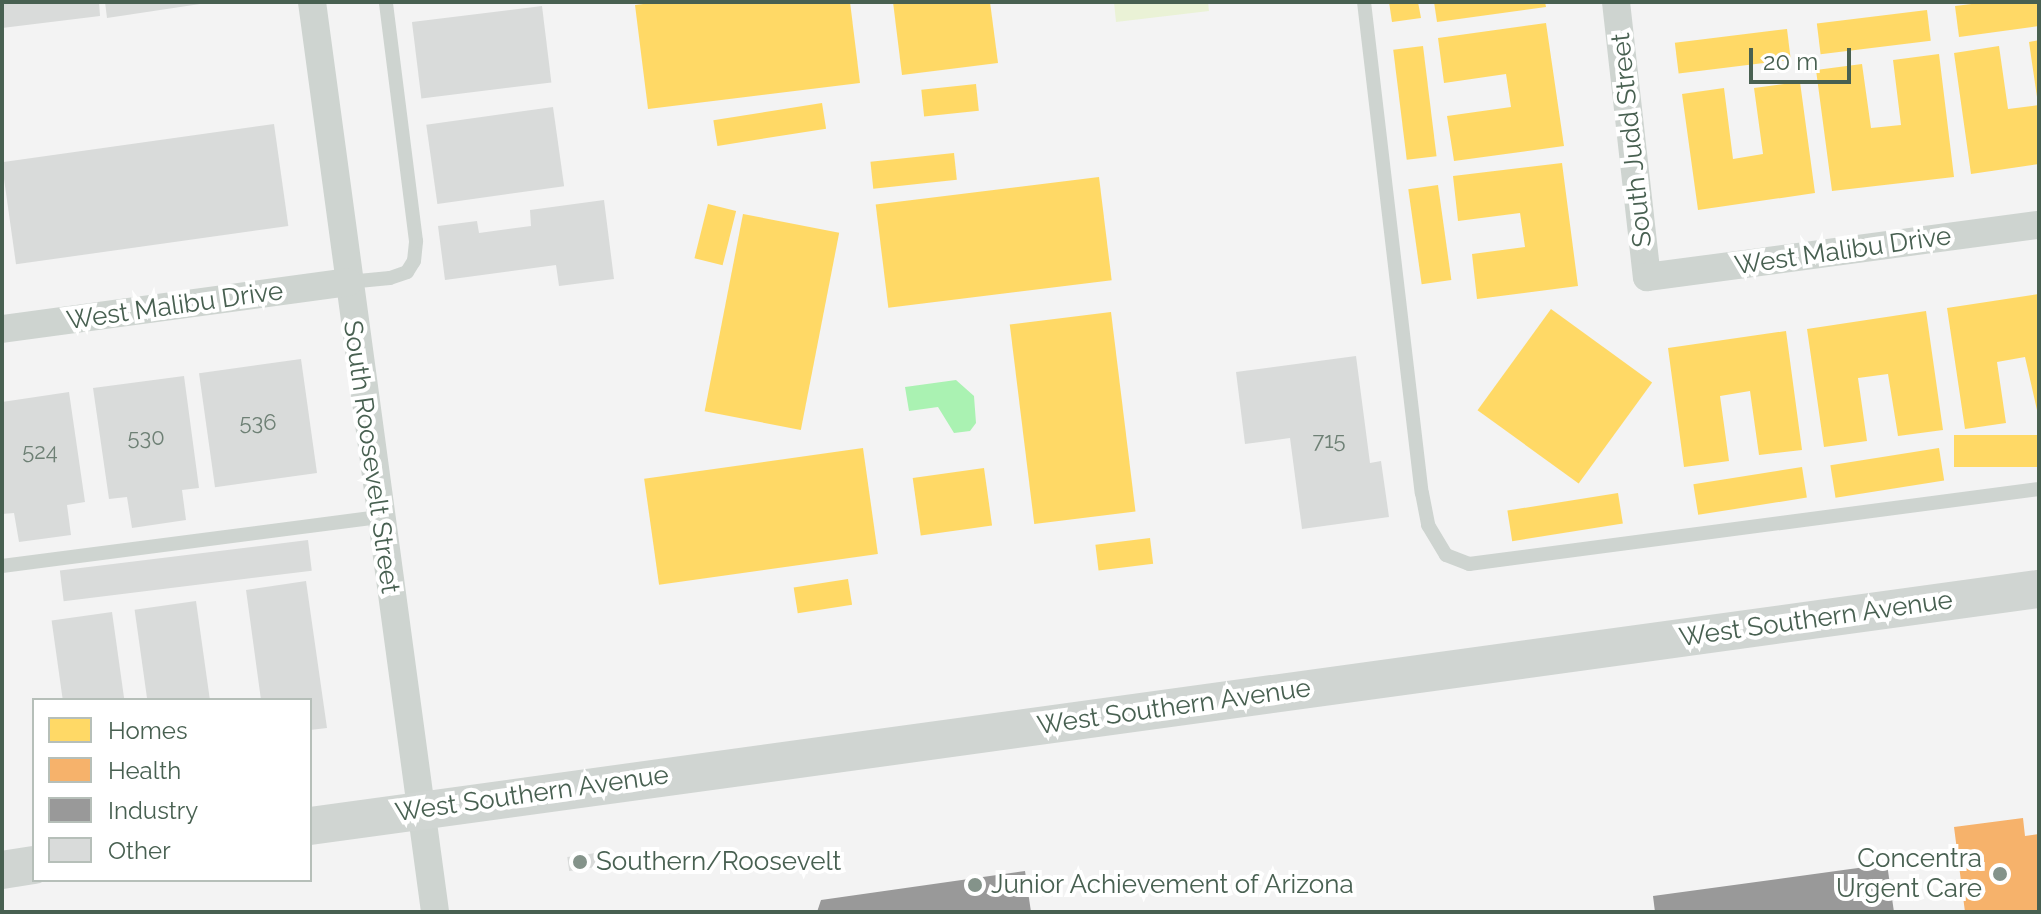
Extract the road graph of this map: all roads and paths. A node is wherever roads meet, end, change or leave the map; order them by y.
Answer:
1 (312, 2) edge
2 (386, 2) edge
3 (1364, 2) edge
4 (1616, 2) edge
5 (2039, 225) edge
6 (1647, 277) joint
7 (348, 282) junction
8 (2, 329) edge
9 (2039, 489) edge
10 (379, 517) junction
11 (2, 566) edge
12 (2039, 589) edge
13 (420, 809) junction
14 (312, 826) edge
15 (32, 865) edge
16 (2, 870) edge
17 (435, 912) edge

1 - 7 street, South Roosevelt Street
2 - 7 lane
3 - 9 lane
4 - 6 street, South Judd Street
5 - 6 street, West Malibu Drive
7 - 8 street, West Malibu Drive
7 - 10 street, South Roosevelt Street
10 - 11 lane
10 - 13 street, South Roosevelt Street
12 - 13 main road, West Southern Avenue
13 - 14 main road, West Southern Avenue
13 - 17 street, South Roosevelt Street
15 - 16 main road

